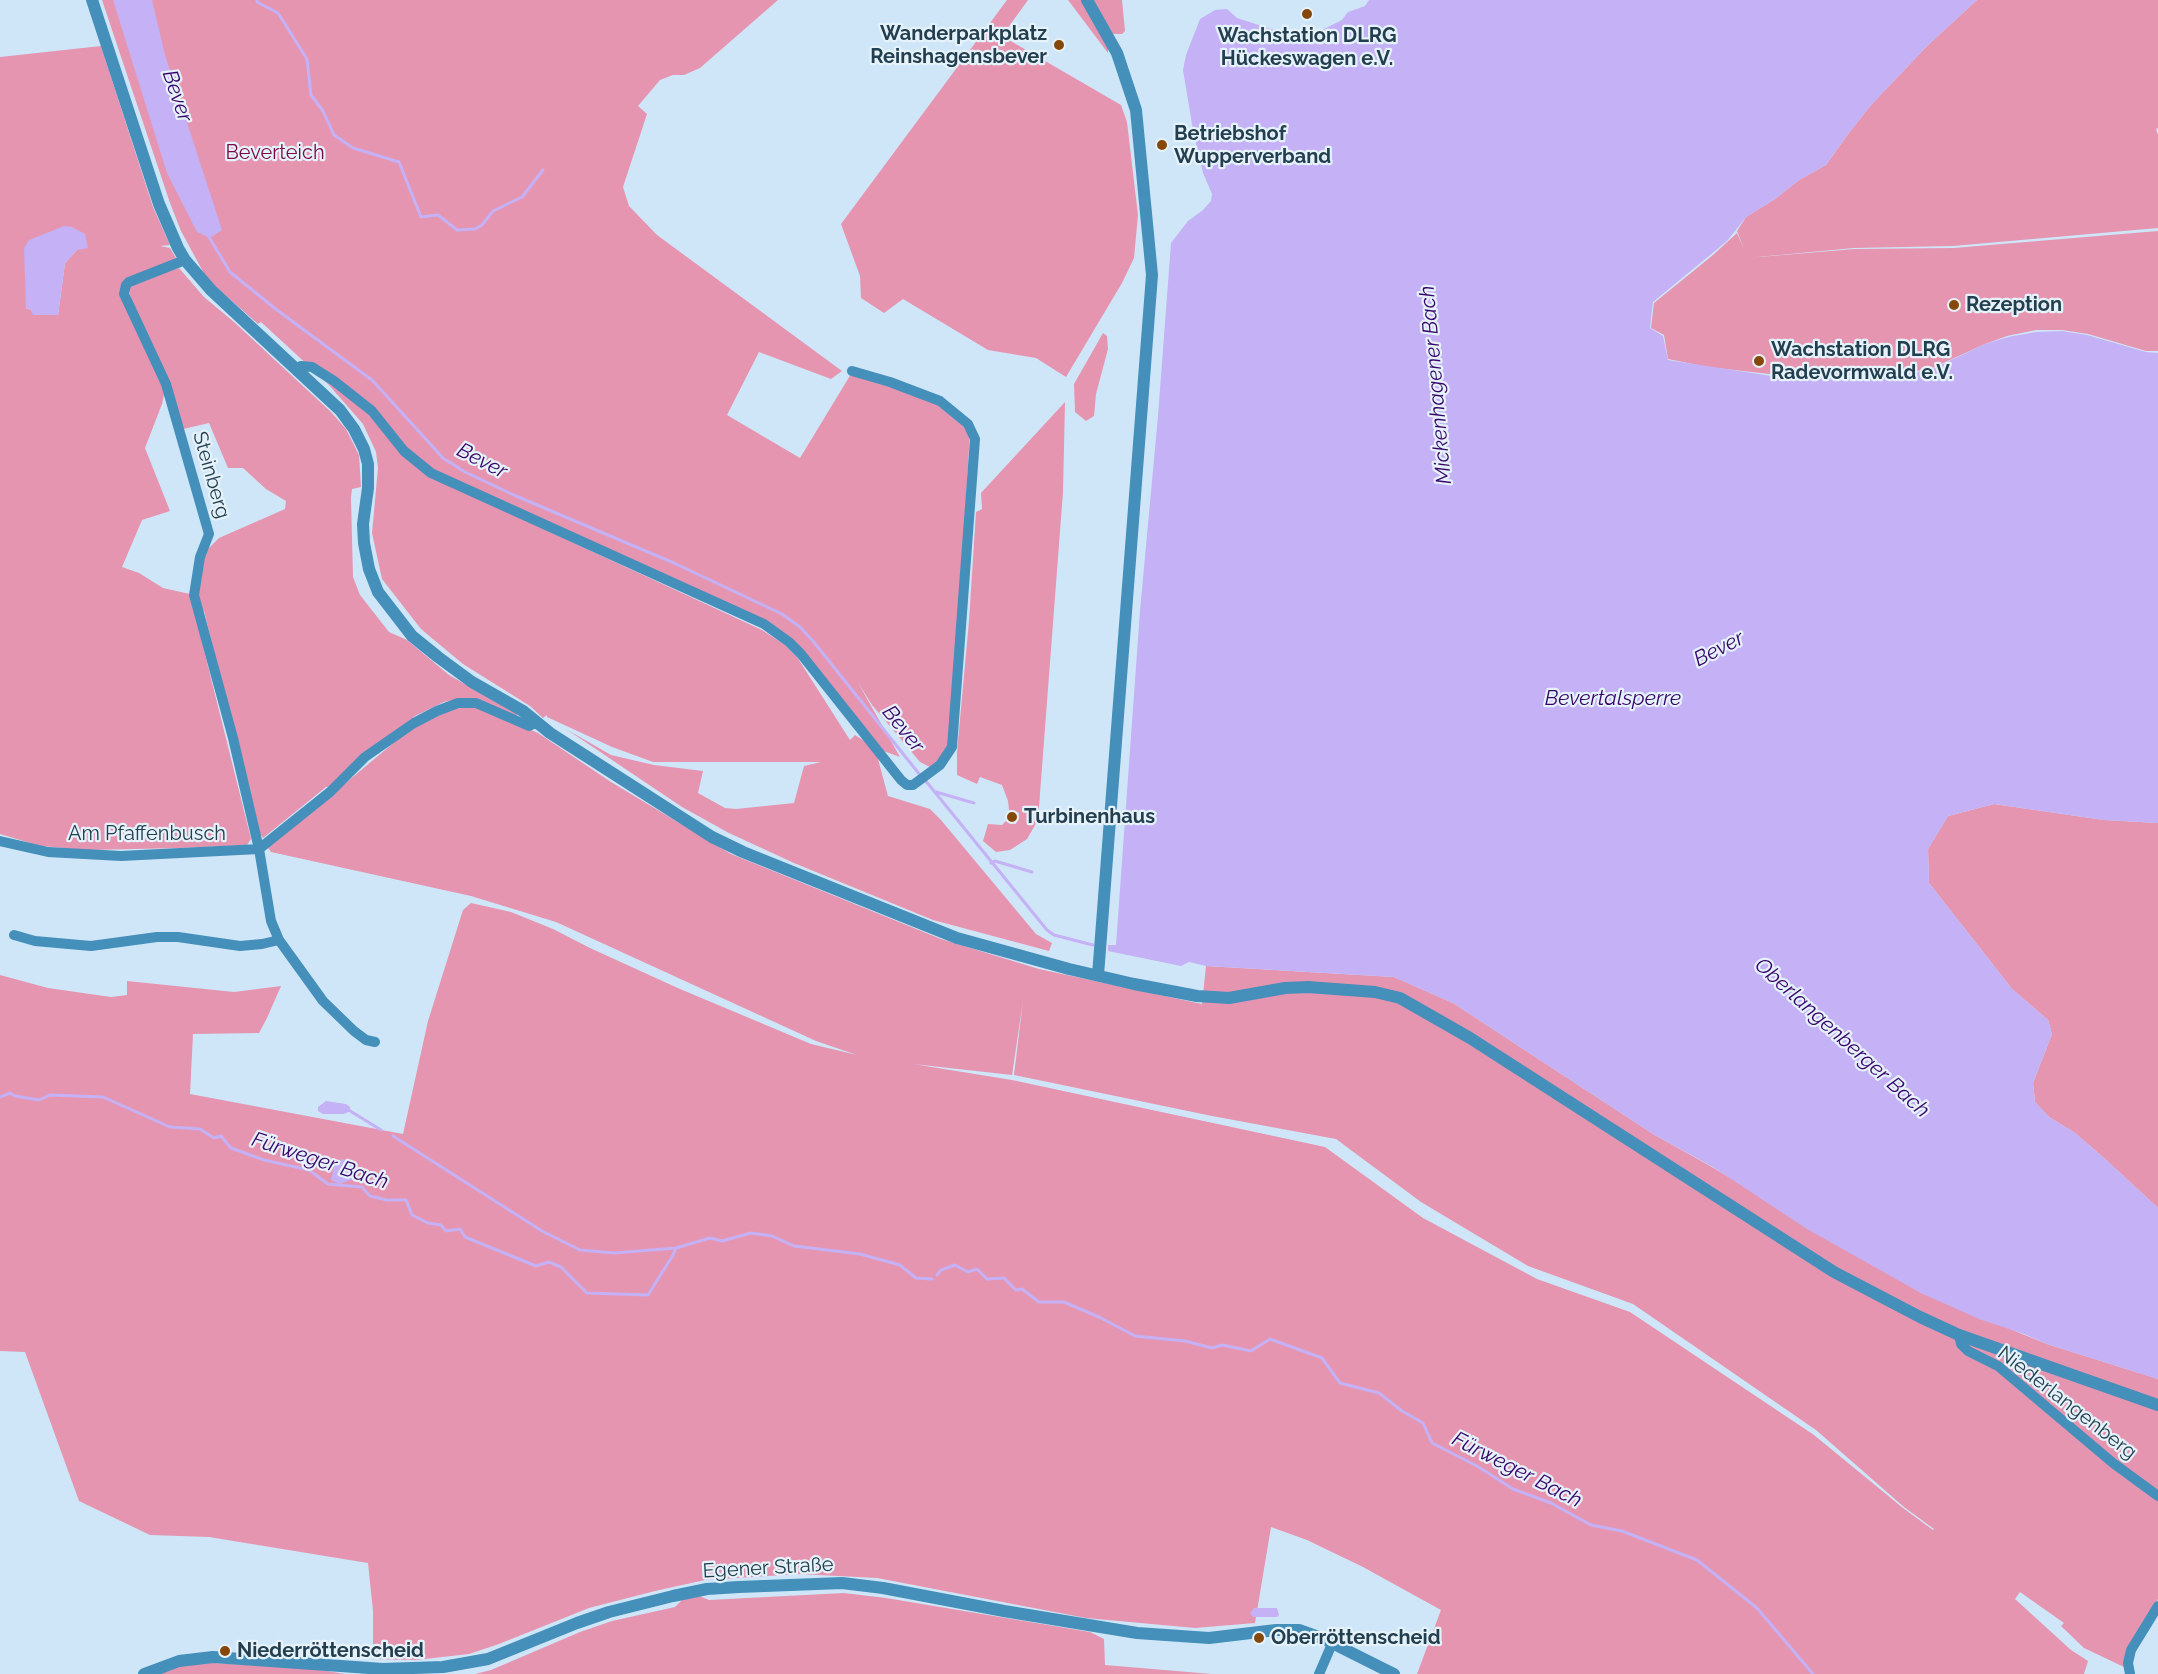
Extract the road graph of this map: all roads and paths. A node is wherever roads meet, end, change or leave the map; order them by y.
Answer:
1 (92, 0) edge
2 (1087, 0) edge
3 (185, 260) junction
4 (296, 370) junction
5 (852, 371) dead end
6 (536, 723) junction
7 (0, 841) edge
8 (259, 849) junction
9 (14, 935) dead end
10 (279, 940) junction
11 (1098, 975) junction
12 (375, 1042) dead end
13 (1959, 1335) junction
14 (2158, 1405) edge
15 (2158, 1496) edge
16 (2158, 1606) edge
17 (1332, 1644) junction
18 (144, 1674) edge
19 (1319, 1674) edge
20 (1394, 1674) edge
21 (2130, 1674) edge

1 - 3 street
2 - 11 street
3 - 4 street
3 - 8 street, Steinberg
4 - 5 street
4 - 6 street
6 - 8 street
6 - 11 street
7 - 8 street, Am Pfaffenbusch
8 - 10 street, Steinberg
9 - 10 street
10 - 12 street, Steinberg
11 - 13 street
13 - 14 street
13 - 15 street, Niederlangenberg
16 - 21 street
17 - 18 street, Egener Straße
17 - 19 street
17 - 20 street, Egener Straße

